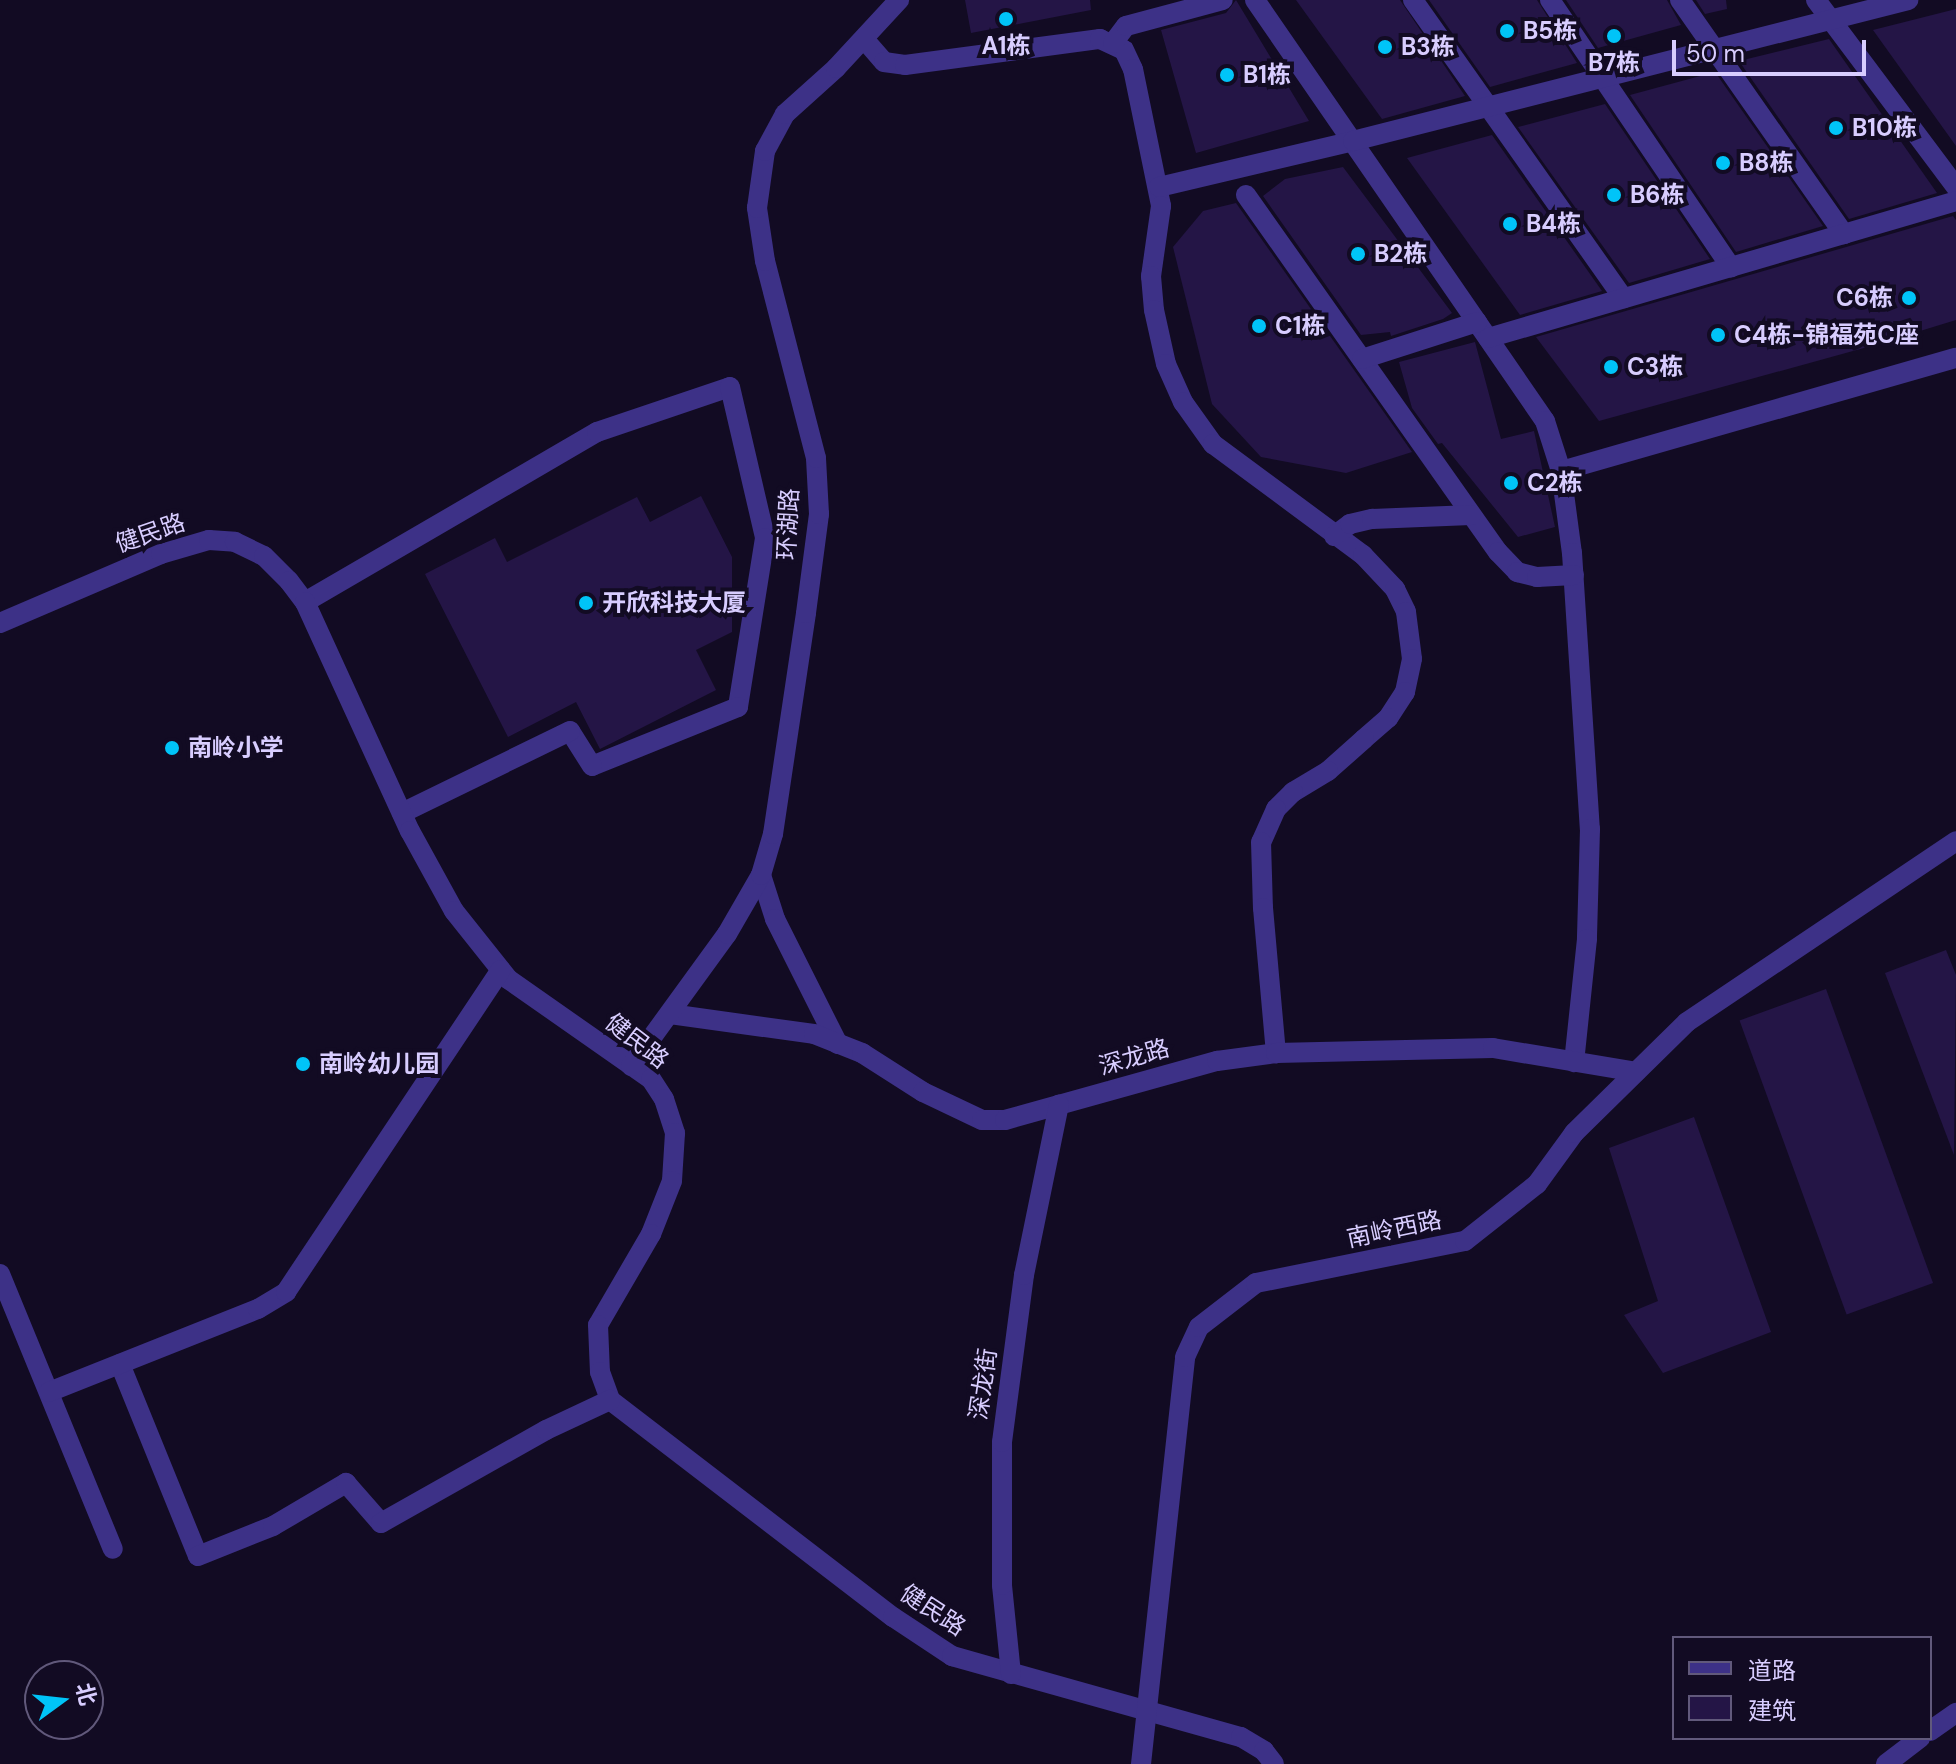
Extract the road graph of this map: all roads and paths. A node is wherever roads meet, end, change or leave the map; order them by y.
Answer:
1 (899, 0) edge
2 (1223, 0) edge
3 (1255, 0) edge
4 (1413, 0) edge
5 (1550, 0) edge
6 (1680, 0) edge
7 (1816, 0) edge
8 (1908, 0) edge
9 (1831, 20) junction
10 (864, 39) junction
11 (1113, 43) junction
12 (1715, 49) junction
13 (1603, 78) junction
14 (1488, 107) junction
15 (1353, 141) junction
16 (1159, 187) junction
17 (1956, 187) edge
18 (1246, 195) dead end
19 (1956, 201) edge
20 (1844, 234) junction
21 (1731, 267) junction
22 (1623, 298) junction
23 (1482, 330) junction
24 (1956, 358) edge
25 (1362, 359) junction
26 (1561, 471) junction
27 (1471, 515) junction
28 (1334, 536) junction
29 (1574, 575) junction
30 (305, 602) junction
31 (0, 623) edge
32 (402, 813) junction
33 (1956, 841) edge
34 (761, 875) junction
35 (501, 970) junction
36 (670, 1014) junction
37 (838, 1044) junction
38 (1276, 1053) junction
39 (1574, 1062) junction
40 (631, 1066) junction
41 (1636, 1072) junction
42 (1059, 1105) junction
43 (0, 1274) edge
44 (120, 1364) junction
45 (49, 1392) junction
46 (610, 1400) junction
47 (113, 1549) dead end
48 (1011, 1674) junction
49 (1147, 1712) junction
50 (1956, 1713) edge
51 (1932, 1730) edge
52 (1917, 1740) edge
53 (1141, 1764) edge
54 (1274, 1764) edge
55 (1886, 1764) edge

1 - 10 street, 环湖路
2 - 11 street
3 - 15 street
4 - 14 street
5 - 13 street
6 - 12 street
7 - 9 street
8 - 9 street
9 - 12 street
9 - 17 street
10 - 11 street
10 - 34 street, 环湖路
11 - 16 street
12 - 13 street
12 - 20 street
13 - 14 street
13 - 21 street
14 - 15 street
14 - 22 street
15 - 16 street
15 - 23 street
16 - 28 street
18 - 25 street
19 - 20 street
20 - 21 street
21 - 22 street
22 - 23 street
23 - 25 street
23 - 26 street
24 - 26 street
25 - 27 street
26 - 29 street
27 - 28 street
27 - 29 street
28 - 38 street
29 - 39 street
30 - 31 street, 健民路
30 - 32 street, 健民路
30 - 32 street
32 - 35 street, 健民路
33 - 41 street, 南岭西路
34 - 36 street, 环湖路
34 - 37 street
35 - 40 street, 健民路
35 - 44 street
36 - 37 street, 深龙路
36 - 40 street, 环湖路
37 - 42 street, 深龙路
38 - 39 street, 深龙路
38 - 42 street, 深龙路
39 - 41 street, 深龙路
40 - 46 street, 健民路
41 - 49 street, 南岭西路
42 - 48 street, 深龙街
43 - 45 street
44 - 45 street
44 - 46 street
45 - 47 street
46 - 48 street, 健民路
48 - 49 street, 健民路
49 - 53 street, 南岭西路
49 - 54 street, 健民路
50 - 51 street
52 - 55 street

